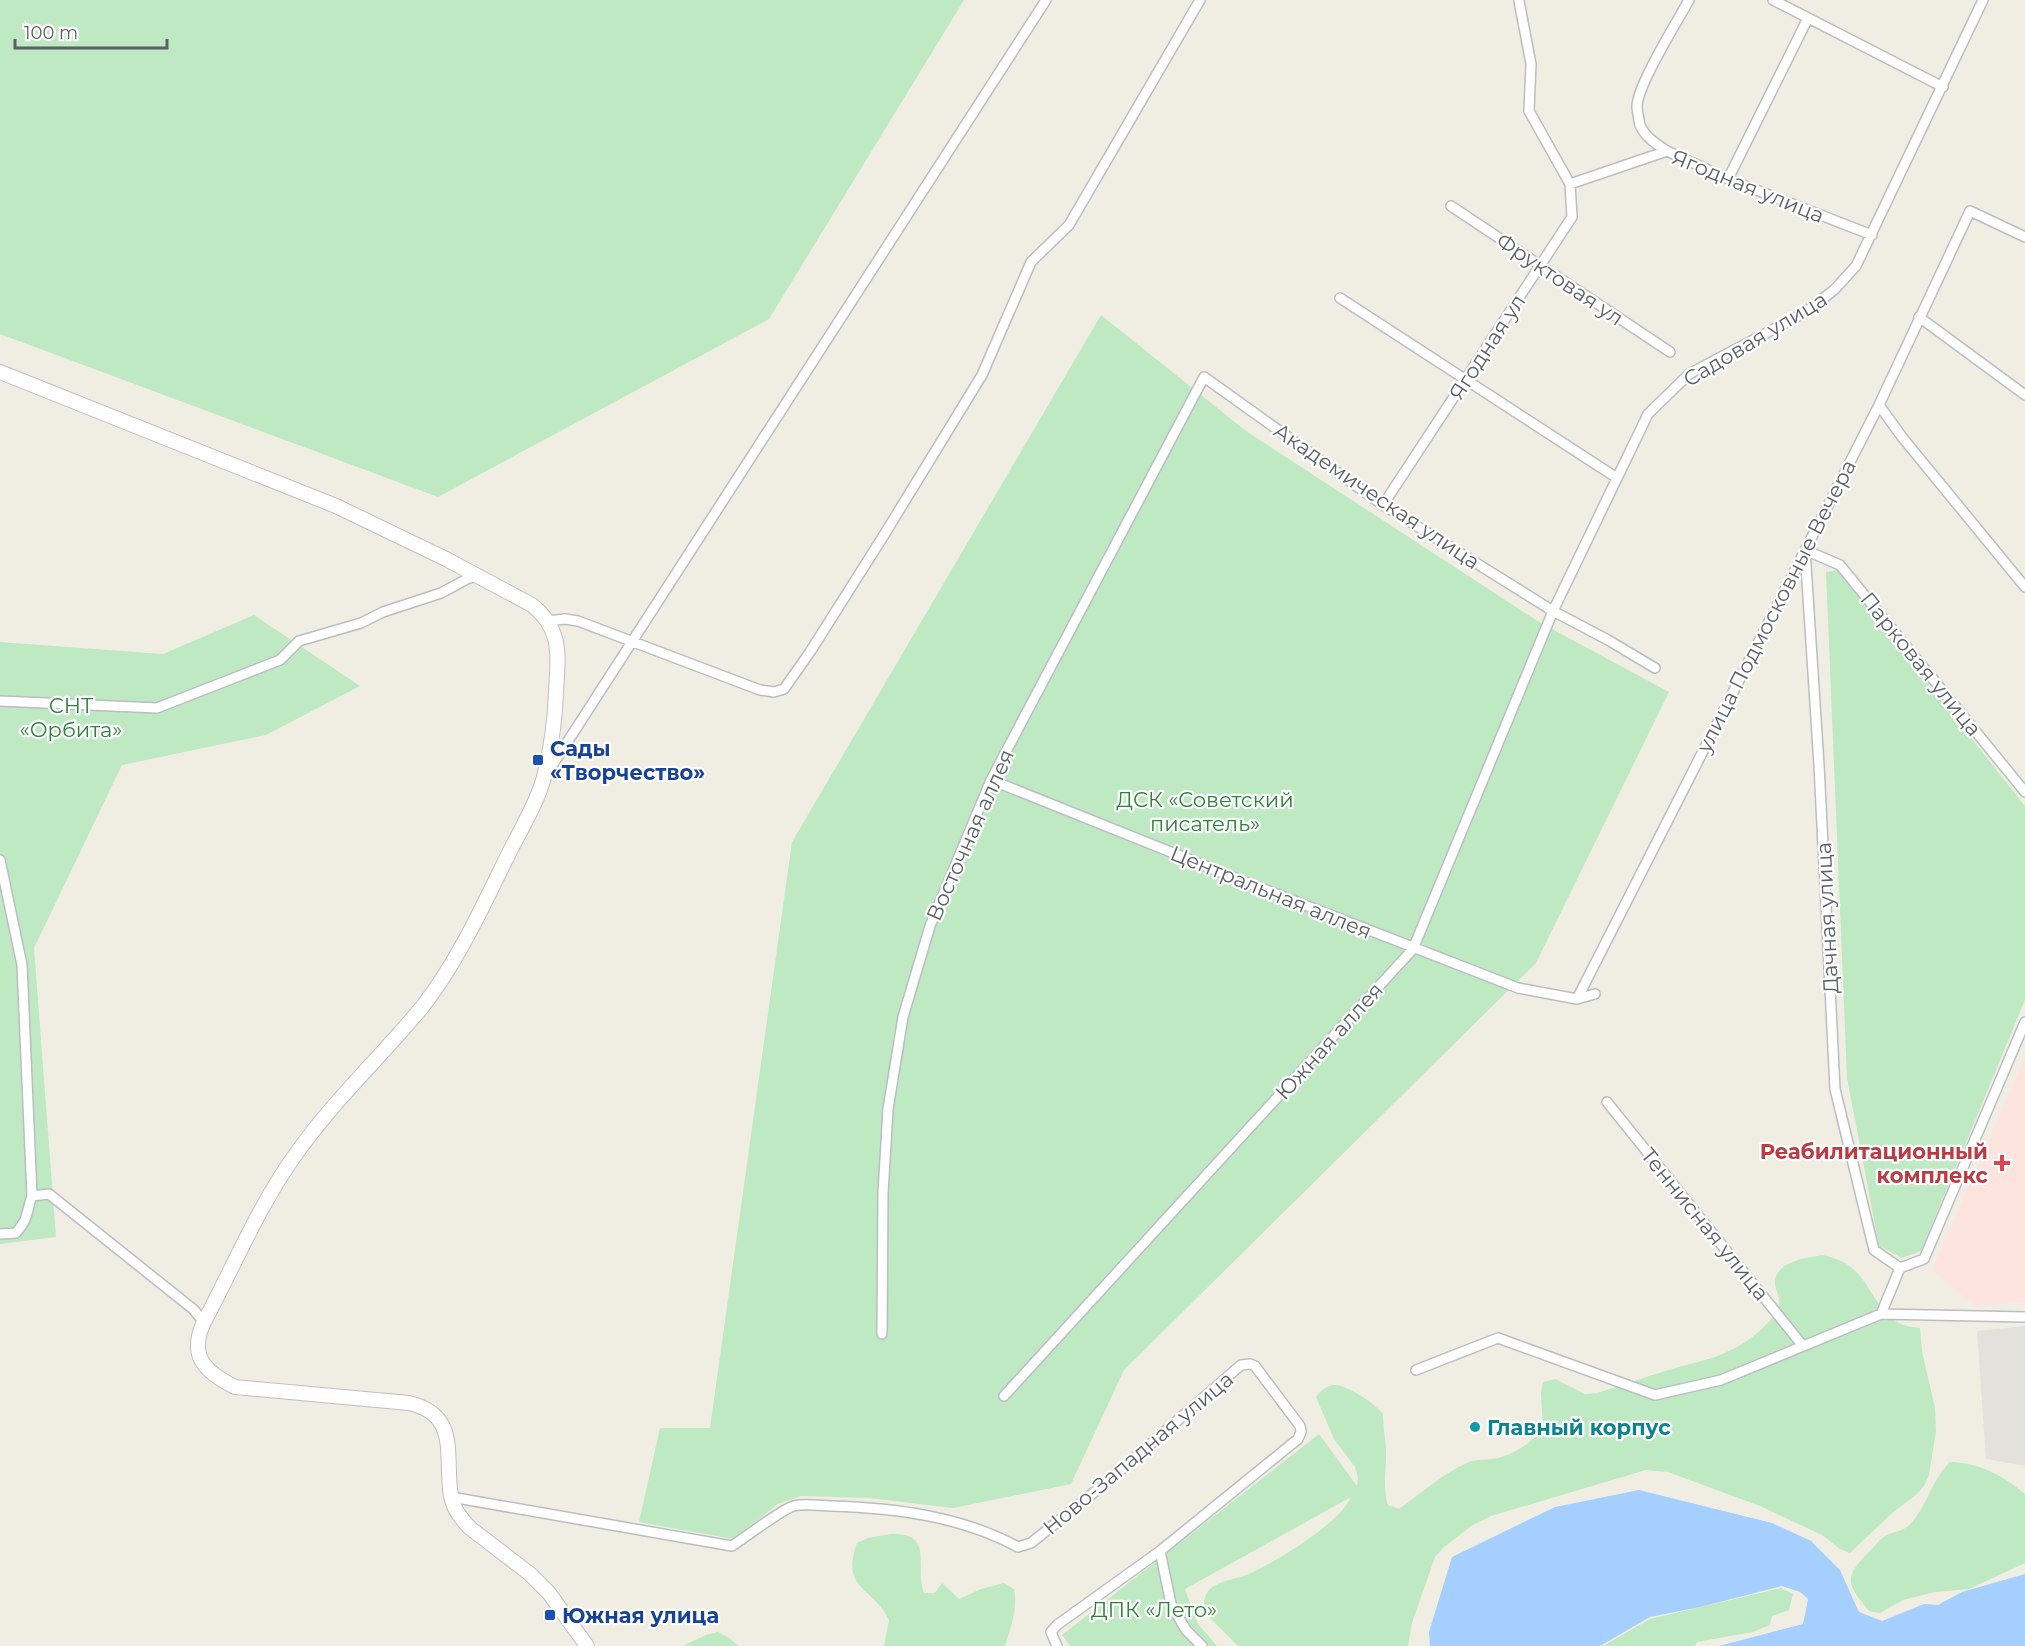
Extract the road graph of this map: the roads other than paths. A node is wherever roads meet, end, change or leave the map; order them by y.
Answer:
1 (1046, 0) edge
2 (1200, 0) edge
3 (1689, 0) edge
4 (1773, 0) edge
5 (1983, 0) edge
6 (1519, 1) edge
7 (1808, 18) junction
8 (1943, 87) junction
9 (1667, 151) junction
10 (1728, 179) junction
11 (1570, 184) junction
12 (1451, 206) dead end
13 (1872, 235) junction
14 (2025, 237) edge
15 (1540, 266) junction
16 (1341, 298) dead end
17 (1919, 317) junction
18 (1670, 352) dead end
19 (0, 372) edge
20 (1204, 377) joint
21 (1466, 379) junction
22 (2025, 395) edge
23 (1879, 405) junction
24 (1617, 478) junction
25 (1383, 505) junction
26 (1805, 550) junction
27 (477, 576) junction
28 (2025, 587) edge
29 (1551, 616) junction
30 (548, 621) junction
31 (632, 641) junction
32 (1655, 668) dead end
33 (0, 701) edge
34 (543, 779) junction
35 (991, 780) junction
36 (2025, 792) edge
37 (0, 860) edge
38 (1413, 949) junction
39 (1595, 994) dead end
40 (1577, 999) junction
41 (2025, 1022) edge
42 (1606, 1102) dead end
43 (33, 1196) junction
44 (0, 1234) edge
45 (1900, 1268) junction
46 (1881, 1314) junction
47 (2025, 1317) edge
48 (204, 1322) junction
49 (882, 1334) dead end
50 (1803, 1346) junction
51 (1416, 1370) dead end
52 (1004, 1396) dead end
53 (451, 1497) junction
54 (1160, 1551) junction
55 (587, 1646) edge
56 (1057, 1646) edge
57 (1202, 1646) edge

1 - 31 street
2 - 31 street
3 - 9 street
4 - 7 street
5 - 8 street, Садовая улица
6 - 11 street
7 - 8 street
7 - 10 street
8 - 13 street, Садовая улица
9 - 10 street, Ягодная улица
9 - 11 street, Ягодная улица
10 - 13 street, Ягодная улица
11 - 15 street, Ягодная ул
12 - 15 street, Фруктовая ул
13 - 24 street, Садовая улица
14 - 17 street, улица Подмосковные Вечера
15 - 18 street, Фруктовая ул
15 - 21 street, Ягодная ул
16 - 21 street
17 - 22 street
17 - 23 street, улица Подмосковные Вечера
19 - 27 street
20 - 25 street, Академическая улица
20 - 35 street, Восточная аллея
21 - 24 street
21 - 25 street, Ягодная ул
23 - 26 street, улица Подмосковные Вечера
23 - 28 street
24 - 29 street, Садовая улица
25 - 29 street, Академическая улица
26 - 36 street, Парковая улица
26 - 40 street, улица Подмосковные Вечера
26 - 45 street, Дачная улица
27 - 30 street
27 - 33 street
29 - 32 street, Академическая улица
29 - 38 street, Южная аллея
30 - 31 street
30 - 34 street
31 - 34 street
34 - 48 street
35 - 38 street, Центральная аллея
35 - 49 street, Восточная аллея
37 - 43 street
38 - 40 street, Центральная аллея
38 - 52 street, Южная аллея
39 - 40 street
41 - 45 street
42 - 50 street, Теннисная улица
43 - 44 street
43 - 48 street
45 - 46 street
46 - 47 street
46 - 50 street
48 - 53 street
50 - 51 street
53 - 54 street, Ново-Западная улица
53 - 55 street
54 - 56 street, Ново-Западная улица
54 - 57 street

